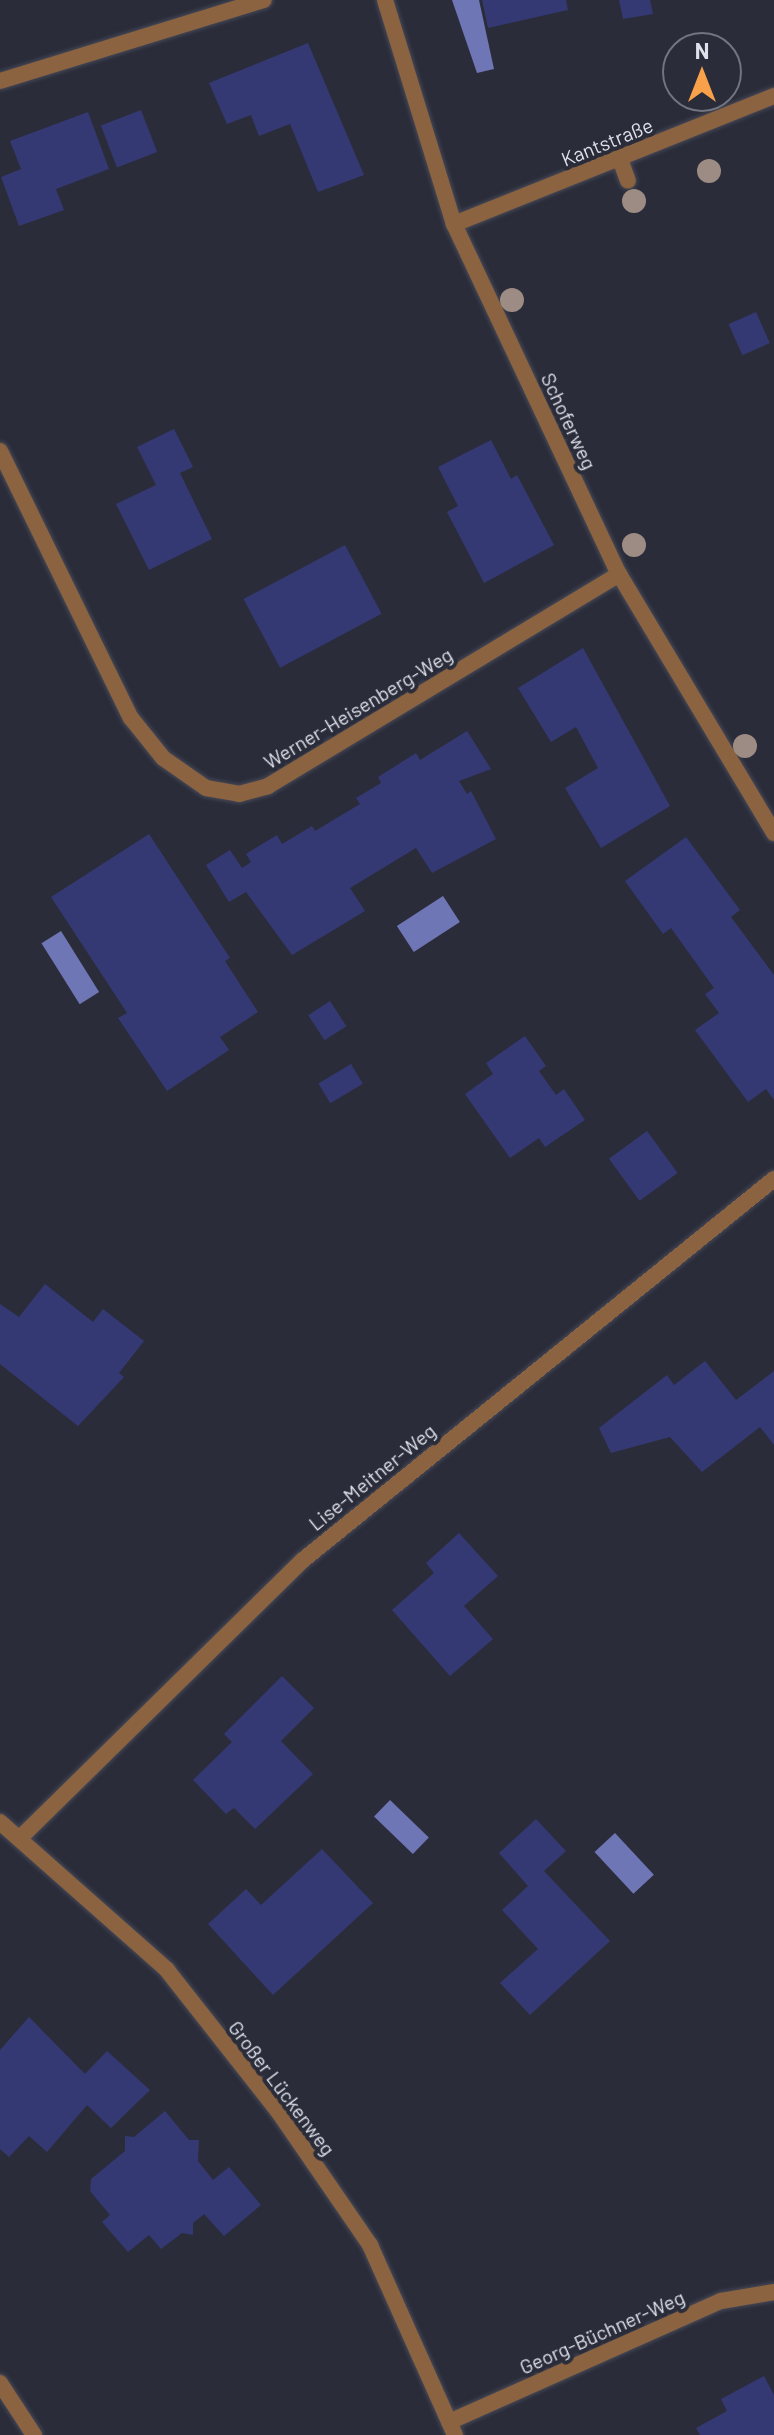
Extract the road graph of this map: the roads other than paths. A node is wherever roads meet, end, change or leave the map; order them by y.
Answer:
1 (264, 0) edge
2 (385, 0) edge
3 (0, 81) edge
4 (774, 96) edge
5 (620, 159) junction
6 (628, 181) dead end
7 (454, 224) junction
8 (0, 451) edge
9 (619, 574) junction
10 (773, 830) edge
11 (774, 1179) edge
12 (0, 1822) edge
13 (21, 1837) junction
14 (774, 2292) edge
15 (0, 2383) edge
16 (452, 2428) edge
17 (34, 2435) edge

1 - 3 street
2 - 7 street, Schoferweg
4 - 5 street, Kantstraße
5 - 6 street
5 - 7 street, Kantstraße
7 - 9 street, Schoferweg
8 - 9 street, Werner-Heisenberg-Weg
9 - 10 street, Schoferweg
11 - 13 street, Lise-Meitner-Weg
12 - 13 street, Großer Lückenweg
13 - 16 street, Großer Lückenweg
14 - 16 street, Georg-Büchner-Weg
15 - 17 street

